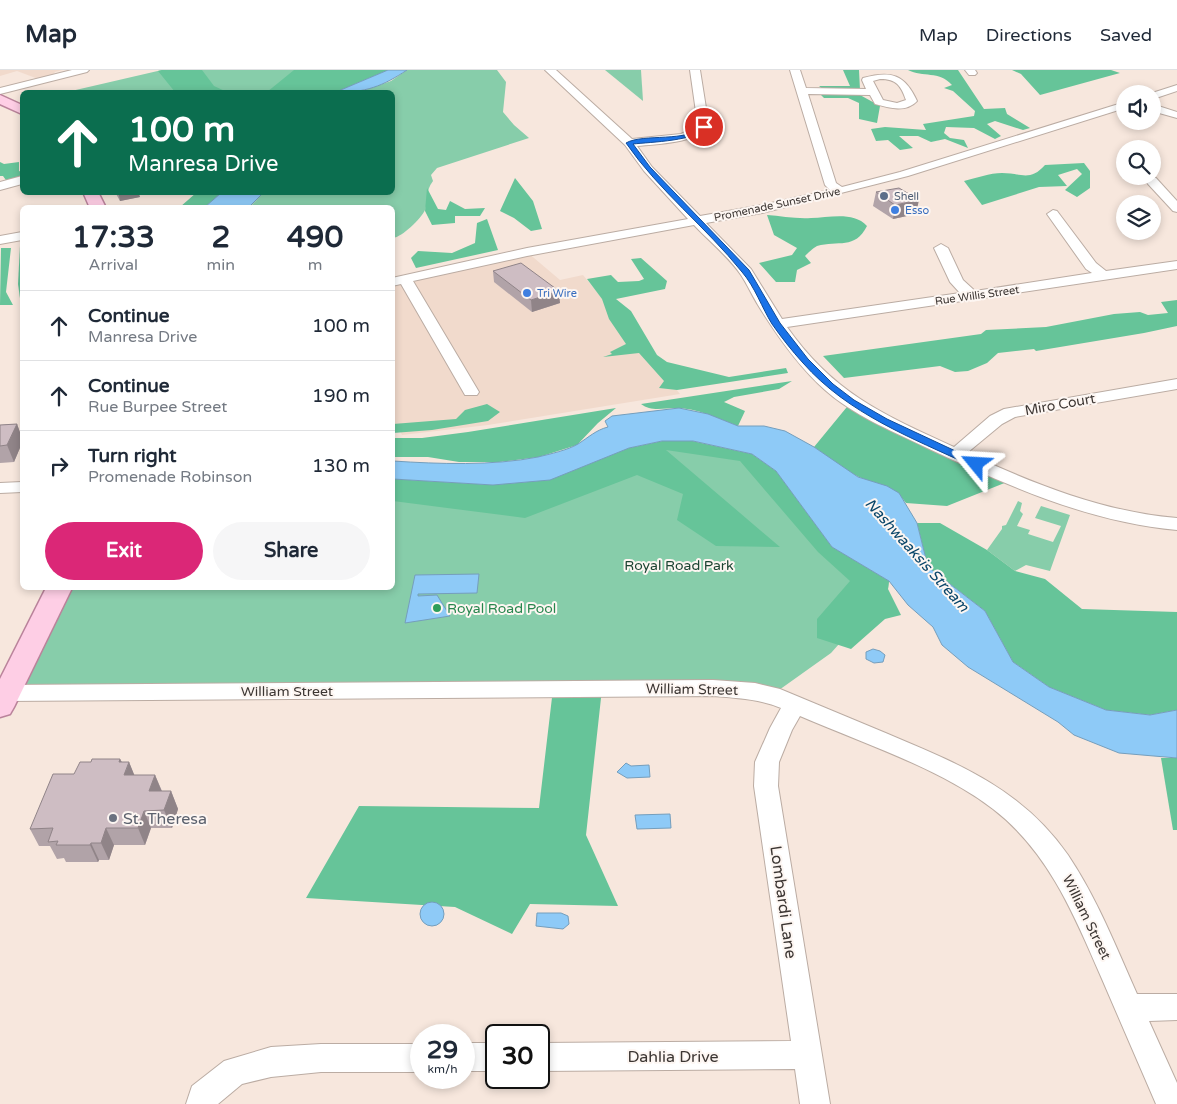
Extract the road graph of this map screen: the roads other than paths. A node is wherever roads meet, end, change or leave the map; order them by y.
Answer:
1 (84, 70) edge
2 (550, 70) edge
3 (695, 70) edge
4 (795, 70) edge
5 (1177, 88) edge
6 (0, 91) edge
7 (802, 91) junction
8 (873, 92) dead end
9 (1161, 93) edge
10 (0, 98) edge
11 (1116, 108) edge
12 (20, 109) edge
13 (1161, 110) edge
14 (1177, 115) edge
15 (629, 143) junction
16 (20, 181) edge
17 (1156, 185) edge
18 (0, 186) edge
19 (840, 191) junction
20 (1177, 208) edge
21 (1053, 214) dead end
22 (696, 220) junction
23 (20, 236) edge
24 (0, 240) edge
25 (941, 248) dead end
26 (1177, 265) edge
27 (1103, 276) junction
28 (399, 280) edge
29 (971, 295) junction
30 (776, 324) junction
31 (1177, 384) edge
32 (471, 392) dead end
33 (956, 454) junction
34 (20, 487) edge
35 (0, 488) edge
36 (1177, 524) edge
37 (58, 590) edge
38 (3, 700) edge
39 (795, 705) junction
40 (1177, 1007) edge
41 (1130, 1008) junction
42 (807, 1055) junction
43 (550, 1057) edge
44 (410, 1058) edge
45 (201, 1104) edge
46 (815, 1104) edge
47 (1172, 1104) edge

1 - 6 street
2 - 15 street
3 - 15 street
4 - 7 street
5 - 9 street
7 - 8 street
7 - 19 street
10 - 12 main road
11 - 19 street, Promenade Sunset Drive
13 - 14 street
15 - 22 street
16 - 18 street
17 - 20 street
19 - 22 street, Promenade Sunset Drive
21 - 27 street
22 - 28 street, Promenade Sunset Drive
22 - 30 street
23 - 24 street
25 - 29 street
26 - 27 street, Rue Willis Street
27 - 29 street, Rue Willis Street
28 - 32 street
29 - 30 street, Rue Willis Street
30 - 33 street
31 - 33 street, Miro Court
33 - 36 street
34 - 35 street
37 - 38 main road
38 - 39 street, William Street
39 - 41 street, William Street
39 - 42 street, Lombardi Lane
40 - 41 street
41 - 47 street, William Street
42 - 43 street, Dahlia Drive
42 - 46 street, Lombardi Lane
44 - 45 street

